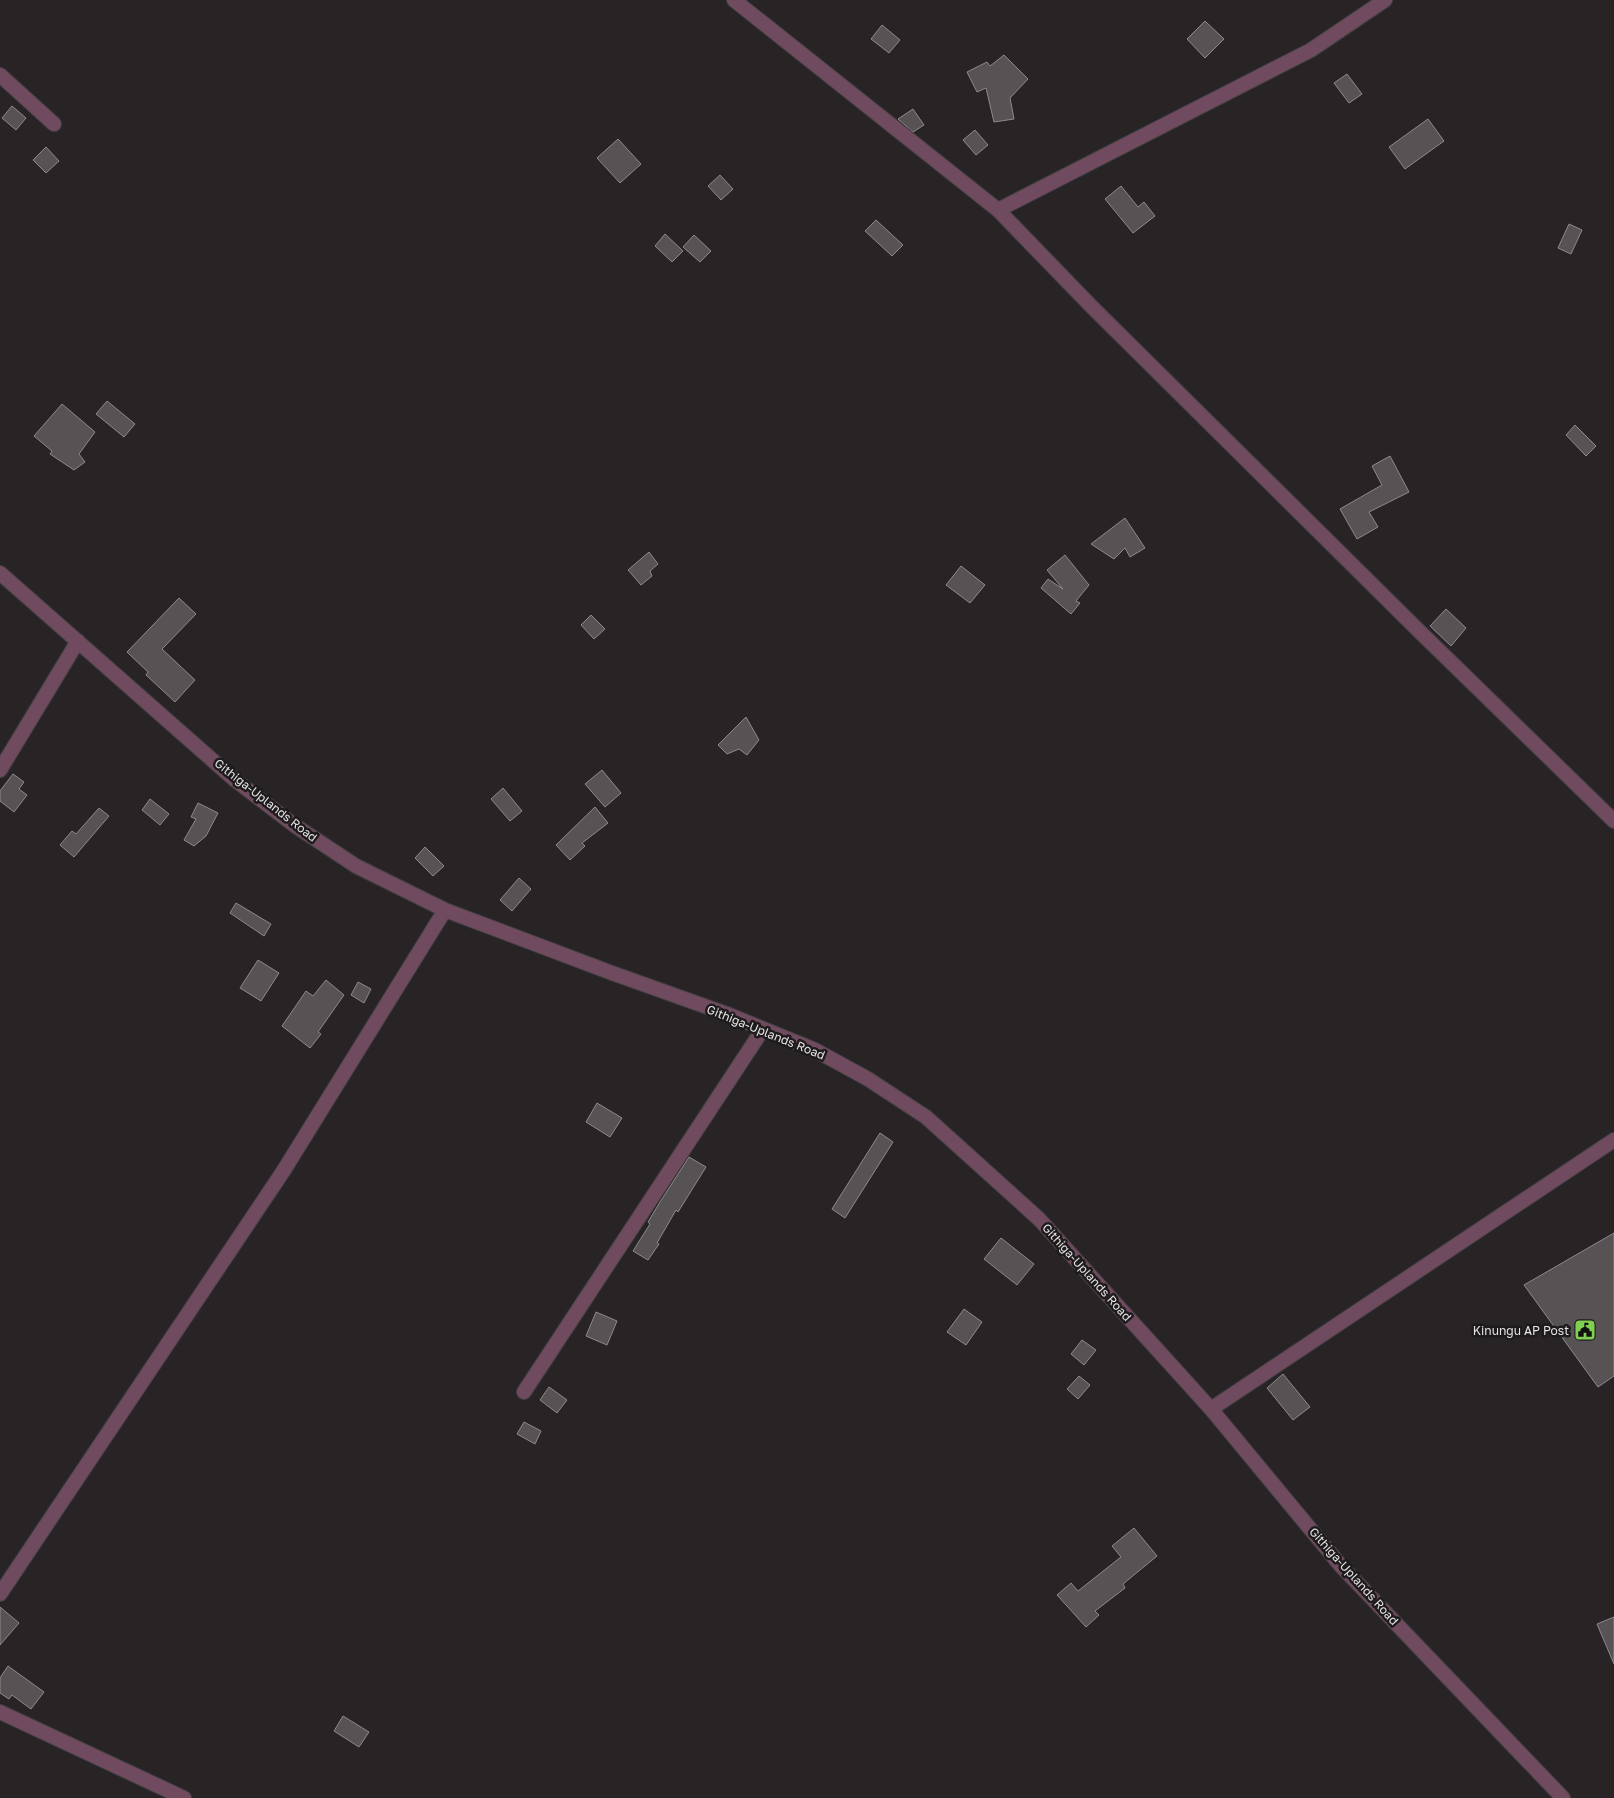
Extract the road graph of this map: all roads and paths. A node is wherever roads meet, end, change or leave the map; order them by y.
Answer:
1 (734, 0) edge
2 (1385, 0) edge
3 (0, 75) edge
4 (54, 124) dead end
5 (998, 210) junction
6 (0, 573) edge
7 (78, 641) junction
8 (0, 770) edge
9 (1614, 821) edge
10 (445, 910) junction
11 (763, 1029) junction
12 (1614, 1140) edge
13 (524, 1392) dead end
14 (1211, 1409) junction
15 (0, 1594) edge
16 (0, 1712) edge
17 (184, 1798) edge
18 (1563, 1798) edge

1 - 5 street
2 - 5 street
3 - 4 street
5 - 9 street
6 - 7 street, Githiga-Uplands Road
7 - 8 street
7 - 10 street, Githiga-Uplands Road
10 - 11 street, Githiga-Uplands Road
10 - 15 street
11 - 13 street
11 - 14 street, Githiga-Uplands Road
12 - 14 street
14 - 18 street, Githiga-Uplands Road
16 - 17 street

